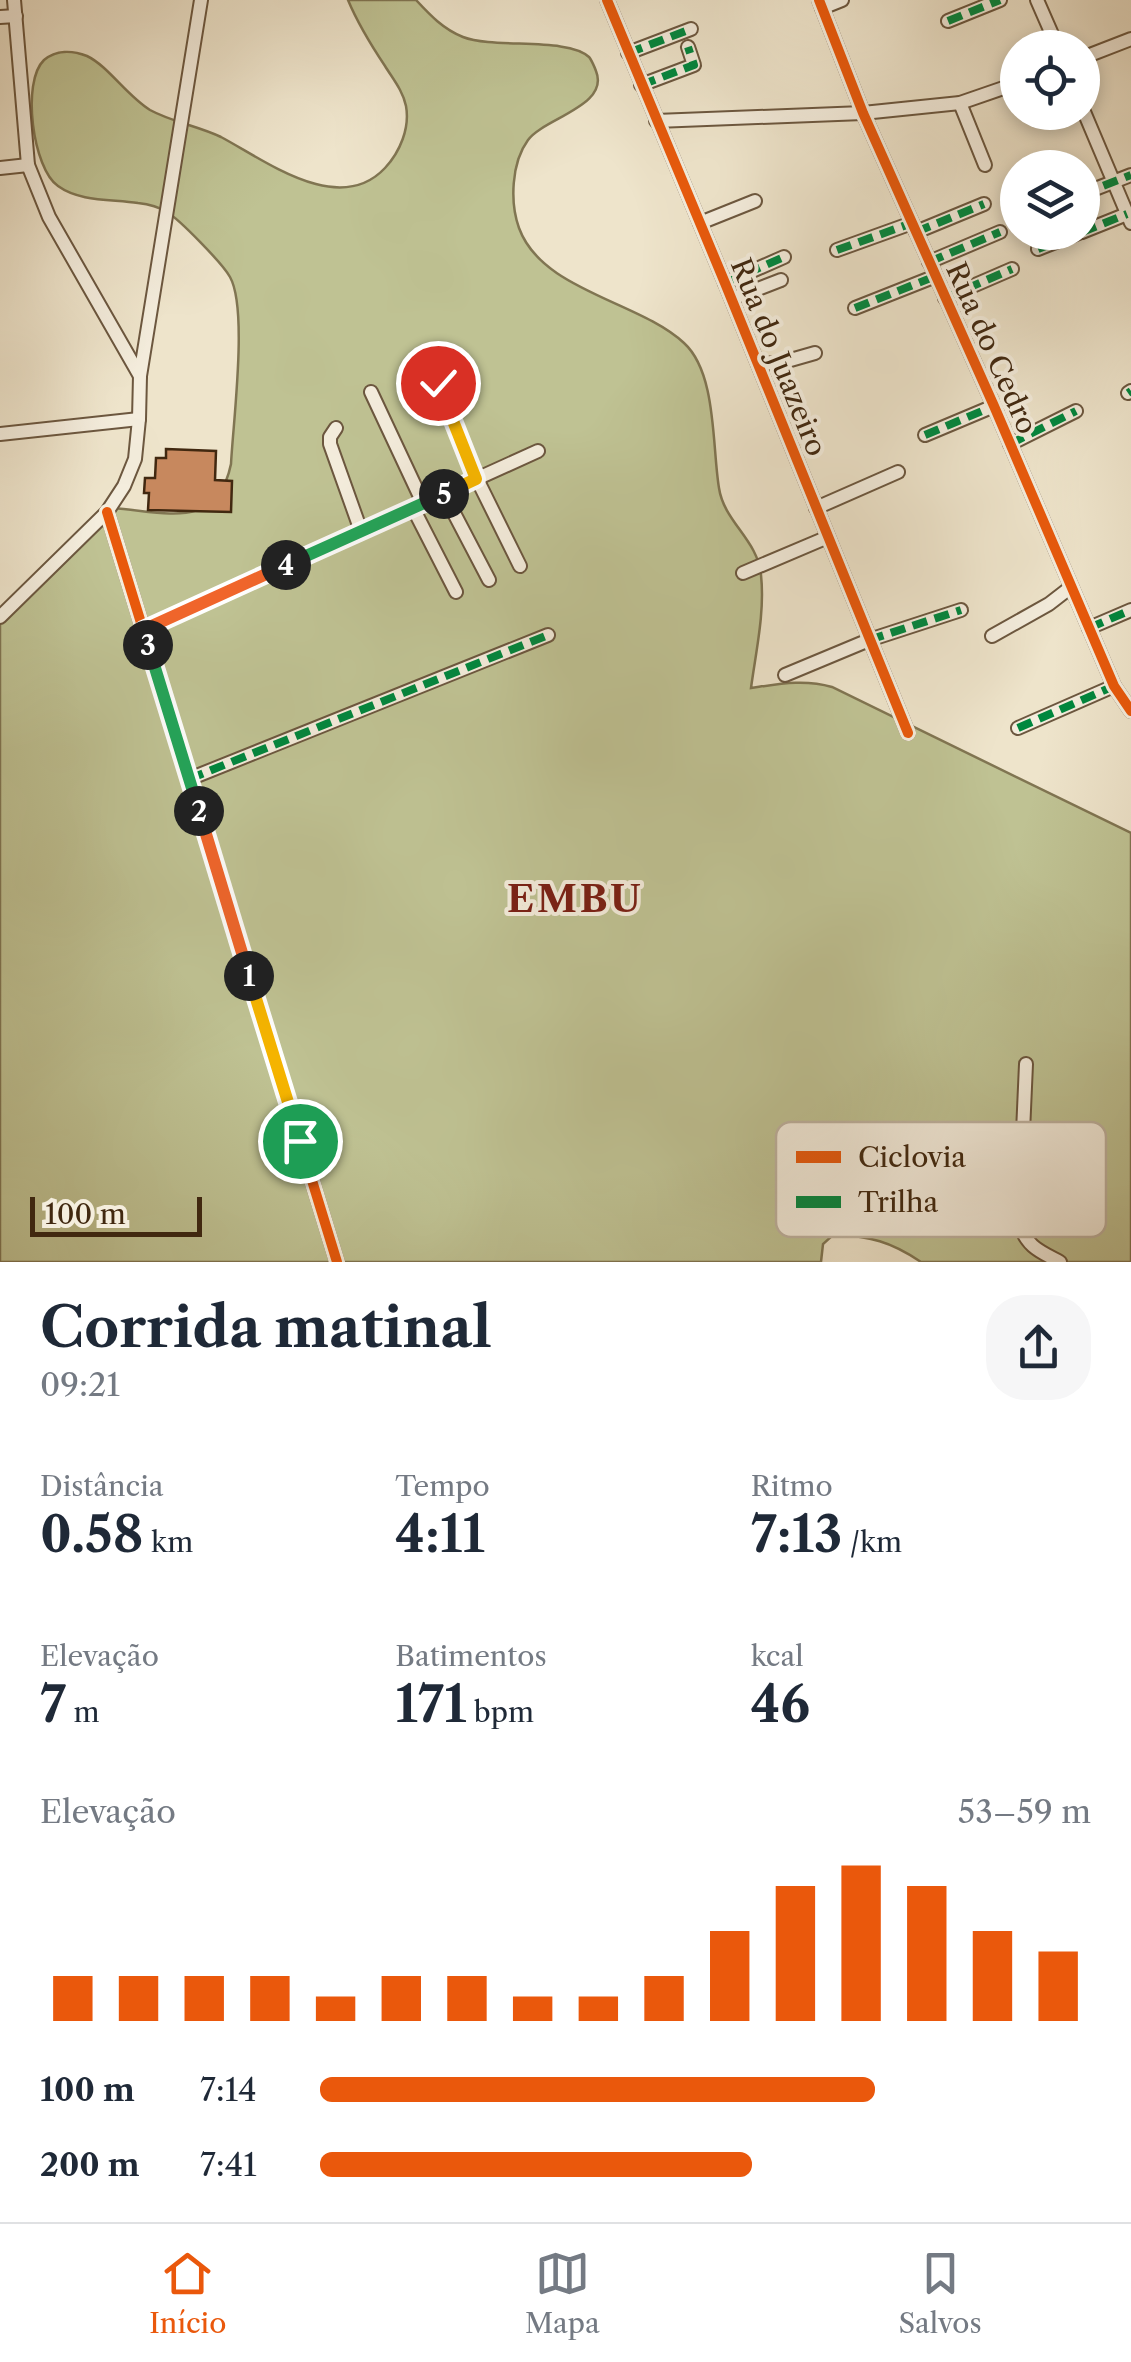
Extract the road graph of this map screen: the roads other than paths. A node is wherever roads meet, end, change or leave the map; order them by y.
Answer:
1 (14, 0) edge
2 (201, 0) edge
3 (607, 0) edge
4 (842, 0) edge
5 (1000, 0) edge
6 (1037, 0) edge
7 (821, 4) edge
8 (16, 16) junction
9 (0, 17) edge
10 (948, 20) dead end
11 (691, 29) dead end
12 (1050, 30) edge
13 (1131, 38) edge
14 (688, 48) dead end
15 (1100, 51) edge
16 (628, 53) junction
17 (641, 84) junction
18 (1000, 89) edge
19 (960, 103) junction
20 (862, 113) junction
21 (656, 121) junction
22 (1092, 130) edge
23 (28, 165) junction
24 (986, 165) dead end
25 (0, 168) edge
26 (1131, 175) edge
27 (1114, 182) junction
28 (1100, 187) edge
29 (755, 201) dead end
30 (984, 204) dead end
31 (1129, 219) edge
32 (700, 223) junction
33 (914, 227) junction
34 (1100, 227) edge
35 (1000, 232) dead end
36 (837, 250) dead end
37 (784, 257) dead end
38 (929, 262) junction
39 (1012, 270) dead end
40 (936, 276) junction
41 (781, 280) dead end
42 (726, 283) junction
43 (946, 298) junction
44 (732, 300) junction
45 (855, 308) dead end
46 (814, 353) dead end
47 (758, 364) junction
48 (140, 376) junction
49 (438, 383) dead end
50 (371, 392) dead end
51 (994, 406) junction
52 (1076, 412) dead end
53 (139, 419) junction
54 (336, 428) dead end
55 (0, 434) edge
56 (925, 436) dead end
57 (1010, 444) junction
58 (538, 451) dead end
59 (898, 472) dead end
60 (476, 479) junction
61 (444, 494) junction
62 (418, 506) junction
63 (816, 508) junction
64 (107, 512) junction
65 (361, 531) junction
66 (828, 537) junction
67 (520, 566) dead end
68 (743, 573) dead end
69 (489, 580) dead end
70 (1071, 587) junction
71 (456, 592) dead end
72 (961, 610) dead end
73 (1131, 610) edge
74 (0, 617) edge
75 (1089, 628) junction
76 (143, 630) junction
77 (548, 635) dead end
78 (992, 636) dead end
79 (870, 640) junction
80 (785, 675) dead end
81 (1114, 686) junction
82 (1131, 711) edge
83 (1018, 728) dead end
84 (908, 733) dead end
85 (189, 779) junction
86 (1026, 1064) dead end
87 (1023, 1122) edge
88 (1024, 1237) edge
89 (337, 1262) edge
90 (1060, 1262) edge

1 - 8 street
2 - 48 street
3 - 16 street, Rua do Juazeiro
4 - 7 street
5 - 10 street
6 - 12 street
7 - 20 street, Rua do Cedro
8 - 9 street
8 - 23 street
11 - 16 street
13 - 15 street
14 - 17 street
16 - 17 street, Rua do Juazeiro
17 - 21 street, Rua do Juazeiro
18 - 19 street
19 - 20 street
19 - 24 street
20 - 21 street
20 - 33 street, Rua do Cedro
21 - 32 street, Rua do Juazeiro
22 - 27 street
23 - 25 street
23 - 48 street
26 - 27 street
27 - 28 street
27 - 31 street
29 - 32 street
30 - 33 street
31 - 34 street
32 - 42 street, Rua do Juazeiro
33 - 36 street
33 - 38 street, Rua do Cedro
35 - 38 street
37 - 42 street
38 - 40 street, Rua do Cedro
39 - 43 street
40 - 43 street, Rua do Cedro
40 - 45 street
41 - 44 street
42 - 44 street, Rua do Juazeiro
43 - 51 street, Rua do Cedro
44 - 47 street, Rua do Juazeiro
46 - 47 street
47 - 63 street, Rua do Juazeiro
48 - 53 street
49 - 60 street
50 - 62 street
51 - 56 street
51 - 57 street, Rua do Cedro
52 - 57 street
53 - 55 street
53 - 64 street
54 - 65 street
57 - 70 street, Rua do Cedro
58 - 60 street
59 - 63 street
60 - 61 street
60 - 67 street
61 - 62 street
61 - 69 street
62 - 65 street
62 - 71 street
63 - 66 street, Rua do Juazeiro
64 - 74 street
64 - 76 street
65 - 76 street
66 - 68 street
66 - 79 street, Rua do Juazeiro
70 - 75 street, Rua do Cedro
70 - 78 street
72 - 79 street
73 - 75 street
75 - 81 street, Rua do Cedro
76 - 85 street
77 - 85 street
79 - 80 street
79 - 84 street, Rua do Juazeiro
81 - 82 street, Rua do Cedro
81 - 83 street
85 - 89 street
86 - 87 street
88 - 90 street

